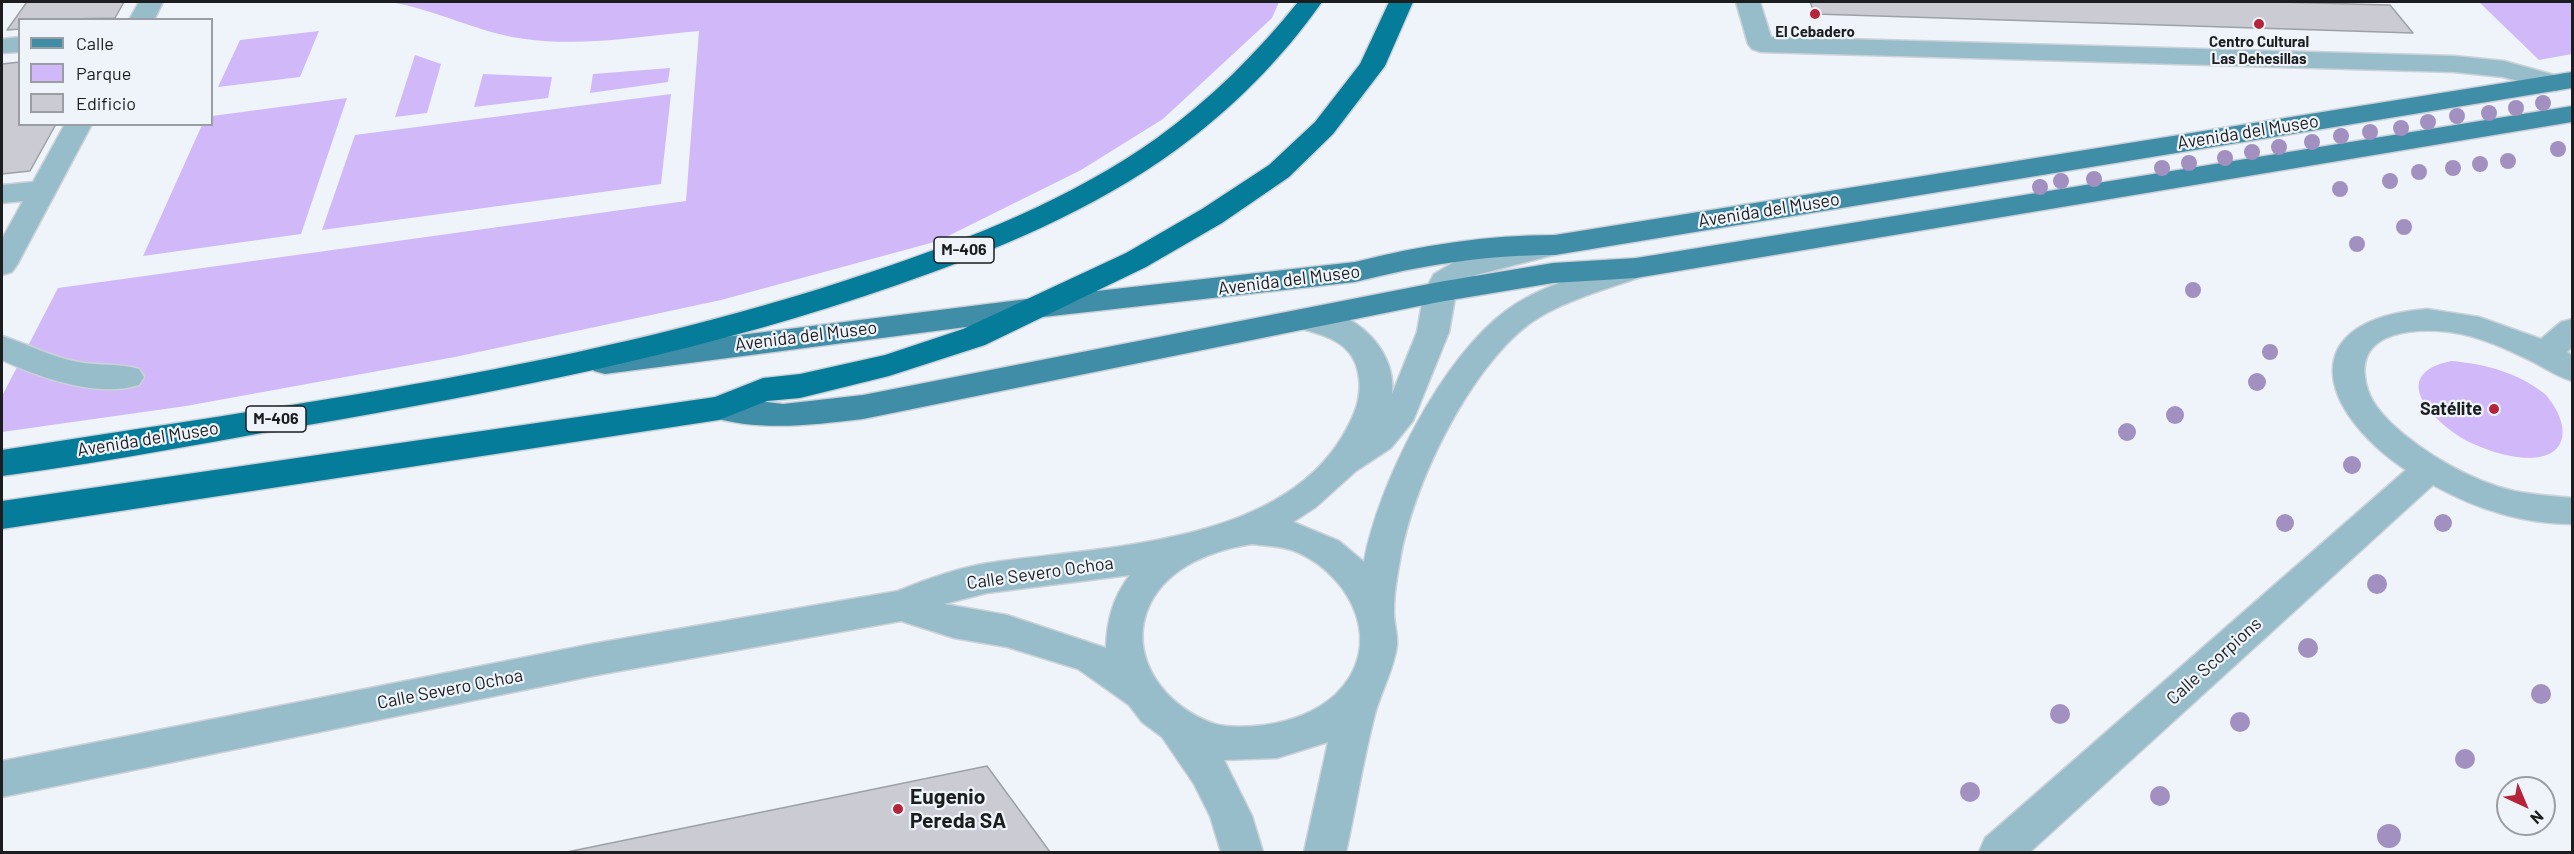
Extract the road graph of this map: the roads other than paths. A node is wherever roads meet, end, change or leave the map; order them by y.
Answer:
1 (151, 2) edge
2 (1310, 2) edge
3 (1401, 2) edge
4 (1748, 2) edge
5 (142, 18) edge
6 (18, 44) edge
7 (2, 46) edge
8 (2564, 82) edge
9 (2572, 114) edge
10 (78, 126) edge
11 (41, 190) junction
12 (2, 194) edge
13 (1555, 245) junction
14 (2, 265) edge
15 (1636, 268) junction
16 (1439, 292) junction
17 (1043, 307) junction
18 (1305, 319) junction
19 (2572, 330) edge
20 (2, 347) edge
21 (2559, 362) edge
22 (549, 370) junction
23 (128, 376) dead end
24 (719, 408) junction
25 (1344, 462) junction
26 (2, 463) edge
27 (2429, 469) junction
28 (2572, 512) edge
29 (2, 515) edge
30 (1252, 530) junction
31 (1183, 549) junction
32 (901, 606) junction
33 (1375, 610) junction
34 (1361, 693) junction
35 (1142, 694) junction
36 (1176, 725) junction
37 (2, 779) edge
38 (1242, 852) edge
39 (1325, 852) edge
40 (2000, 852) edge

1 - 5 street
2 - 22 highway, M-406
3 - 17 highway
4 - 8 street
6 - 7 street
8 - 13 main road, Avenida del Museo
9 - 15 main road, Avenida del Museo
10 - 11 street
11 - 12 street
11 - 14 street
13 - 16 street
13 - 17 main road, Avenida del Museo
15 - 16 main road, Avenida del Museo
15 - 33 street
16 - 18 main road, Avenida del Museo
16 - 25 street
17 - 22 main road, Avenida del Museo
17 - 24 highway
18 - 24 main road, Avenida del Museo
18 - 25 street
19 - 21 street
20 - 23 street
21 - 27 street
22 - 26 highway, Avenida del Museo / M-406
24 - 29 highway, Avenida del Museo
25 - 30 street
27 - 28 street
27 - 40 street, Calle Scorpions
30 - 31 street
30 - 33 street
31 - 32 street, Calle Severo Ochoa
31 - 35 street
32 - 35 street, Calle Severo Ochoa
32 - 37 street, Calle Severo Ochoa
33 - 34 street
34 - 36 street
34 - 39 street
35 - 36 street
36 - 38 street

